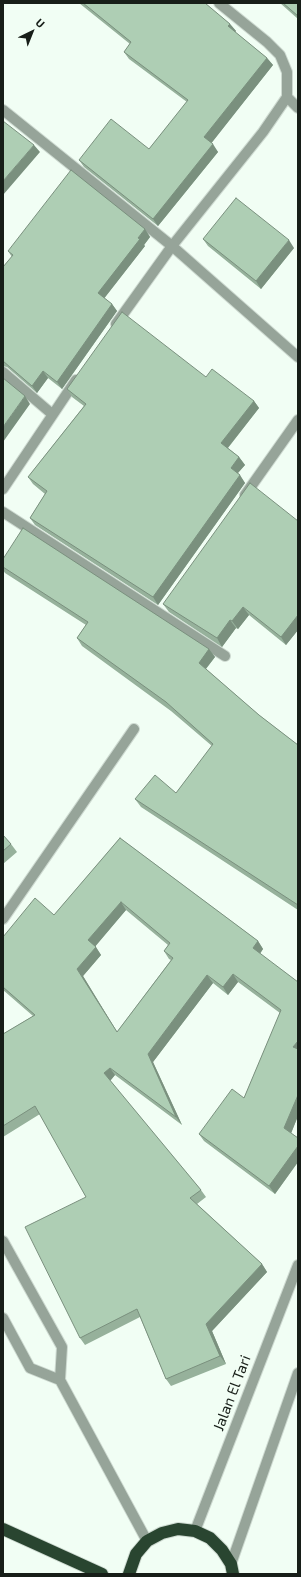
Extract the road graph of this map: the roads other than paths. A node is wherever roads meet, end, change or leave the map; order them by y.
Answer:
1 (219, 3) edge
2 (287, 97) junction
3 (298, 108) edge
4 (3, 110) edge
5 (172, 246) junction
6 (112, 330) edge
7 (298, 357) edge
8 (84, 369) edge
9 (3, 372) edge
10 (52, 414) junction
11 (298, 420) edge
12 (3, 489) edge
13 (239, 504) edge
14 (3, 512) edge
15 (225, 656) dead end
16 (134, 729) dead end
17 (3, 919) edge
18 (3, 1241) edge
19 (298, 1265) edge
20 (3, 1318) edge
21 (298, 1373) edge
22 (60, 1380) junction
23 (3, 1529) edge
24 (194, 1531) junction
25 (147, 1541) junction
26 (232, 1569) edge
27 (102, 1574) edge
28 (129, 1574) edge

1 - 2 street
2 - 3 street
2 - 5 street
4 - 5 street
5 - 6 street
5 - 7 street
8 - 10 street
9 - 10 street
10 - 12 street
11 - 13 street
14 - 15 street
16 - 17 street
18 - 22 street
19 - 24 street, Jalan El Tari
20 - 22 street
21 - 26 street
22 - 25 street
23 - 27 highway
24 - 25 highway
24 - 26 highway
25 - 28 highway

